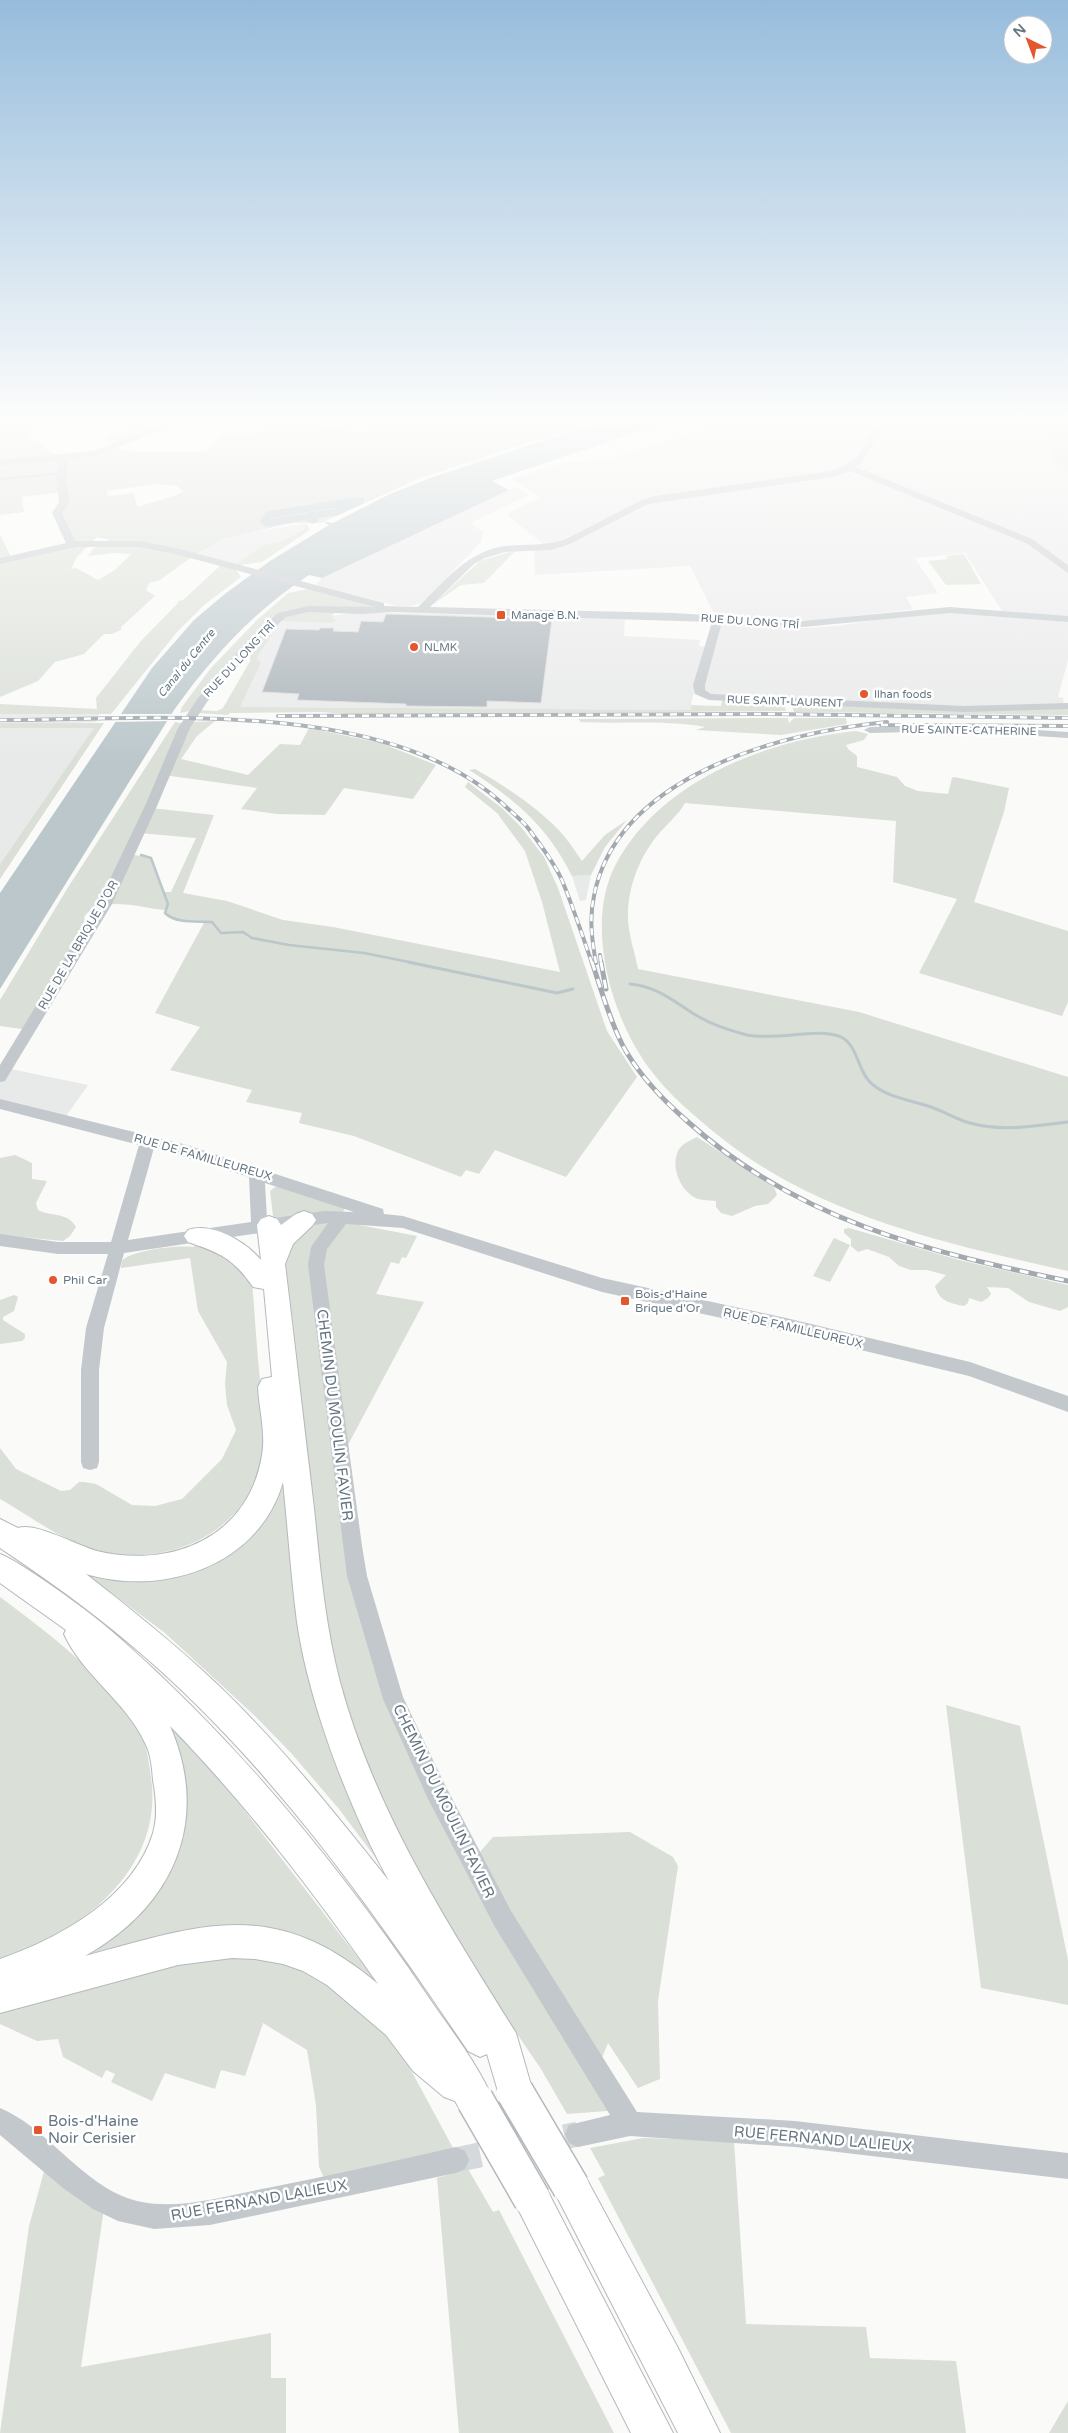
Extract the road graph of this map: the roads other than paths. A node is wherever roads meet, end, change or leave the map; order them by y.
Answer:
1 (68, 537) edge
2 (578, 537) edge
3 (1019, 537) edge
4 (72, 545) junction
5 (0, 561) edge
6 (1068, 570) edge
7 (349, 597) junction
8 (392, 609) junction
9 (337, 610) junction
10 (426, 610) junction
11 (718, 619) junction
12 (1068, 620) edge
13 (1068, 706) edge
14 (870, 730) dead end
15 (1068, 735) edge
16 (172, 754) joint
17 (0, 1077) edge
18 (0, 1104) edge
19 (148, 1141) junction
20 (257, 1173) junction
21 (342, 1217) junction
22 (304, 1220) junction
23 (403, 1222) junction
24 (264, 1226) junction
25 (196, 1236) junction
26 (0, 1240) edge
27 (117, 1248) junction
28 (268, 1272) junction
29 (1068, 1404) edge
30 (90, 1462) dead end
31 (3, 1534) edge
32 (0, 1566) edge
33 (70, 1617) junction
34 (0, 1976) edge
35 (0, 1996) edge
36 (515, 2092) junction
37 (475, 2100) junction
38 (0, 2120) edge
39 (630, 2124) junction
40 (578, 2134) tunnel mouth
41 (456, 2160) tunnel mouth
42 (1068, 2166) edge
43 (653, 2433) edge
44 (700, 2433) edge

1 - 4 street
2 - 10 street
3 - 6 street
4 - 5 street
4 - 7 street
7 - 8 street
7 - 9 street
8 - 9 street, RUE DU LONG TRÎ
8 - 10 street
9 - 16 street, RUE DU LONG TRÎ
10 - 11 street, RUE DU LONG TRÎ
11 - 12 street, RUE DU LONG TRÎ
11 - 13 street, RUE SAINT-LAURENT
14 - 15 street, RUE SAINTE-CATHERINE
16 - 17 street, RUE DE LA BRIQUE D'OR
18 - 19 street, RUE DE FAMILLEUREUX
19 - 20 street, RUE DE FAMILLEUREUX
19 - 27 street
20 - 23 street, RUE DE FAMILLEUREUX
20 - 24 street
21 - 22 street, RUE DE FAMILLEUREUX
21 - 23 street, RUE DE FAMILLEUREUX
21 - 39 street, CHEMIN DU MOULIN FAVIER
22 - 24 street, RUE DE FAMILLEUREUX
22 - 28 highway
23 - 29 street, RUE DE FAMILLEUREUX
24 - 25 street, RUE DE FAMILLEUREUX
24 - 28 highway
25 - 27 street, RUE DE FAMILLEUREUX
25 - 28 highway
26 - 27 street, RUE DE FAMILLEUREUX
27 - 30 street
28 - 31 highway
28 - 36 highway
31 - 36 highway
32 - 33 highway
33 - 34 highway
33 - 37 highway
35 - 37 highway
36 - 44 highway, bridge
37 - 43 highway, bridge
38 - 41 street, RUE FERNAND LALIEUX
39 - 40 street, RUE FERNAND LALIEUX
39 - 42 street, RUE FERNAND LALIEUX

